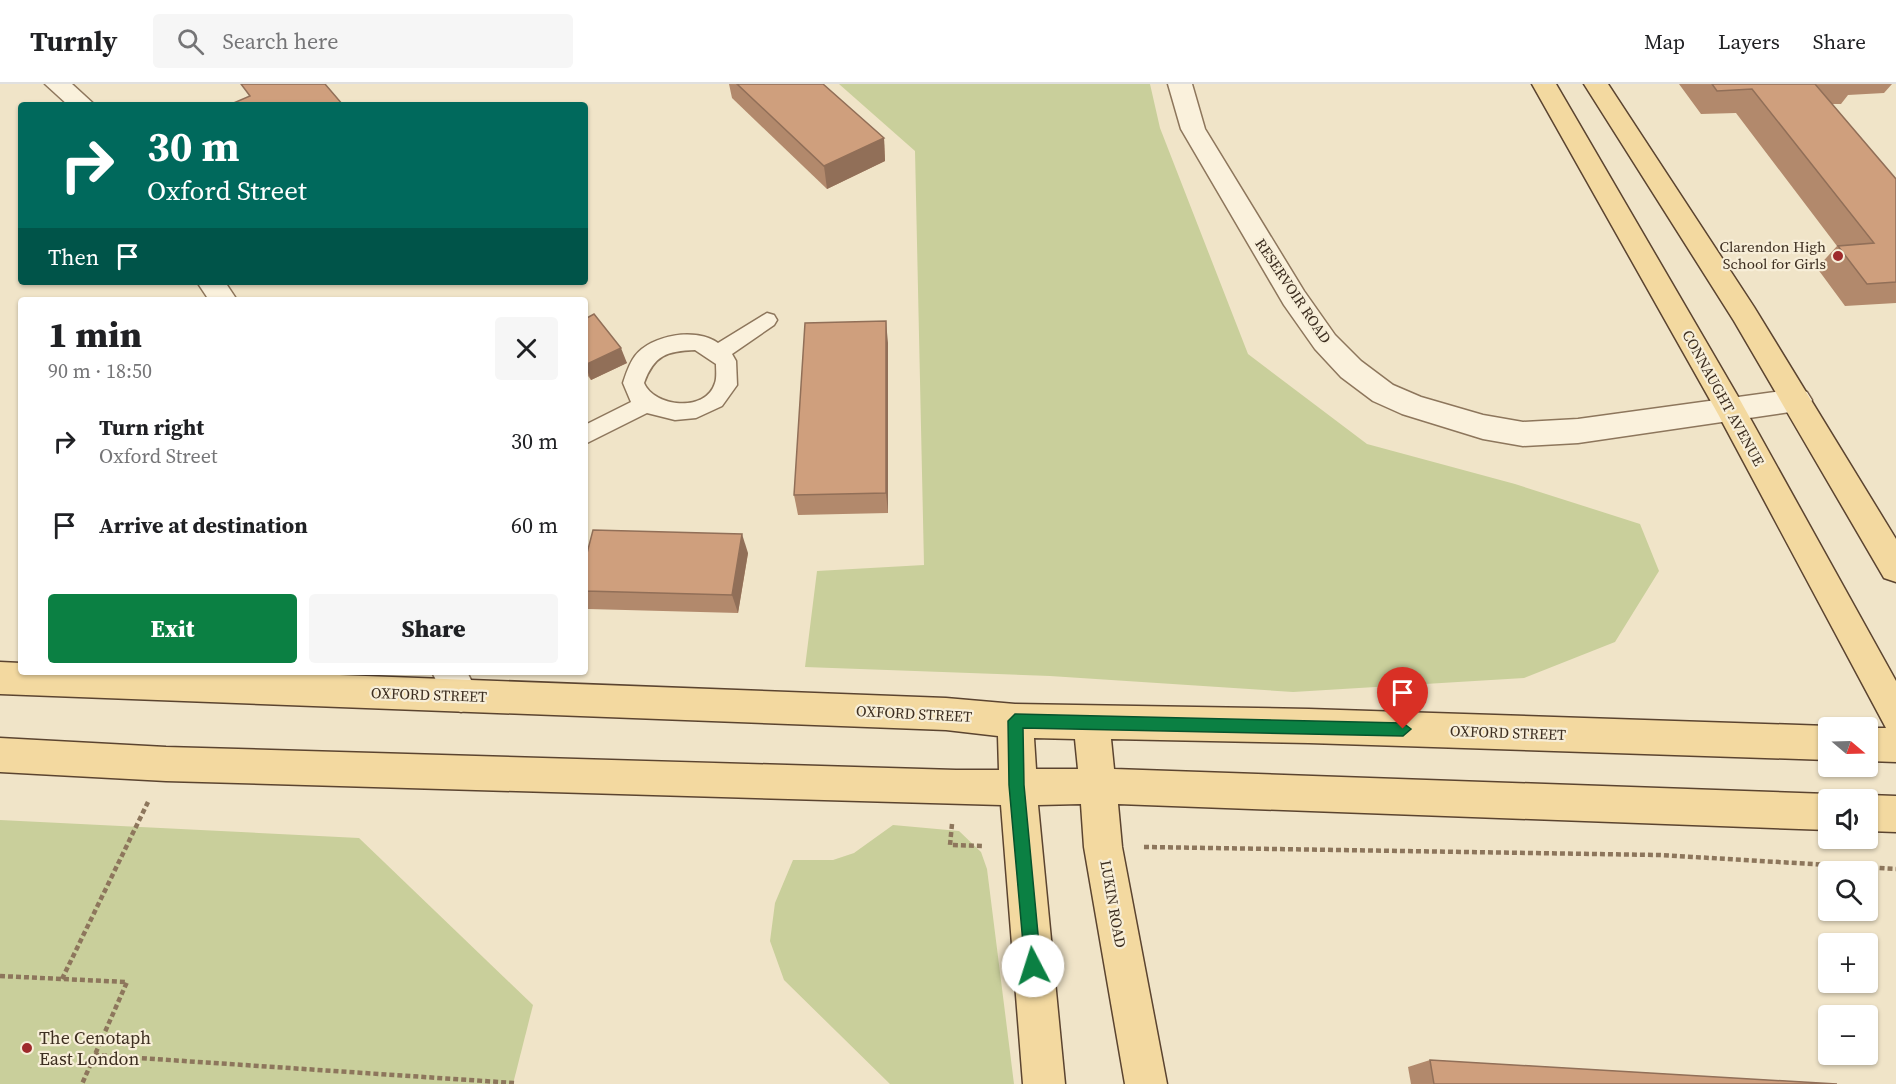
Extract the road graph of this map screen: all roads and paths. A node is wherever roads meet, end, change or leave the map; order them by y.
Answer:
1 (57, 84) edge
2 (1180, 84) edge
3 (1544, 84) edge
4 (1596, 84) edge
5 (79, 102) edge
6 (767, 320) dead end
7 (719, 353) junction
8 (1797, 400) junction
9 (645, 404) junction
10 (1730, 408) junction
11 (588, 433) edge
12 (1896, 568) edge
13 (0, 678) edge
14 (455, 684) edge
15 (1896, 716) edge
16 (1015, 721) junction
17 (1092, 723) junction
18 (1818, 743) edge
19 (1878, 744) edge
20 (1896, 745) edge
21 (0, 755) edge
22 (166, 764) junction
23 (1017, 785) junction
24 (1098, 786) junction
25 (956, 788) junction
26 (1818, 812) edge
27 (1878, 813) edge
28 (1896, 814) edge
29 (1022, 847) junction
30 (1103, 847) junction
31 (1896, 869) edge
32 (0, 976) edge
33 (62, 979) junction
34 (94, 1055) junction
35 (514, 1083) edge
36 (82, 1084) edge
37 (1044, 1084) edge
38 (1146, 1084) edge

1 - 5 street
2 - 10 street, RESERVOIR ROAD
3 - 10 main road, CONNAUGHT AVENUE
4 - 8 main road
6 - 7 lane
7 - 9 lane
7 - 9 lane
8 - 10 street, RESERVOIR ROAD
8 - 12 main road
9 - 11 lane
10 - 15 main road, CONNAUGHT AVENUE
13 - 14 main road, OXFORD STREET
14 - 16 main road, OXFORD STREET
16 - 17 main road, OXFORD STREET
16 - 23 main road
17 - 18 main road, OXFORD STREET
17 - 24 main road, LUKIN ROAD
19 - 20 main road
21 - 22 main road
22 - 25 main road
22 - 33 path
23 - 24 main road
23 - 25 main road
23 - 29 main road
24 - 26 main road
24 - 30 main road, LUKIN ROAD
25 - 29 path
27 - 28 main road
29 - 37 main road
30 - 31 path
30 - 38 main road, LUKIN ROAD
32 - 33 path
33 - 34 path
34 - 35 path
34 - 36 path

